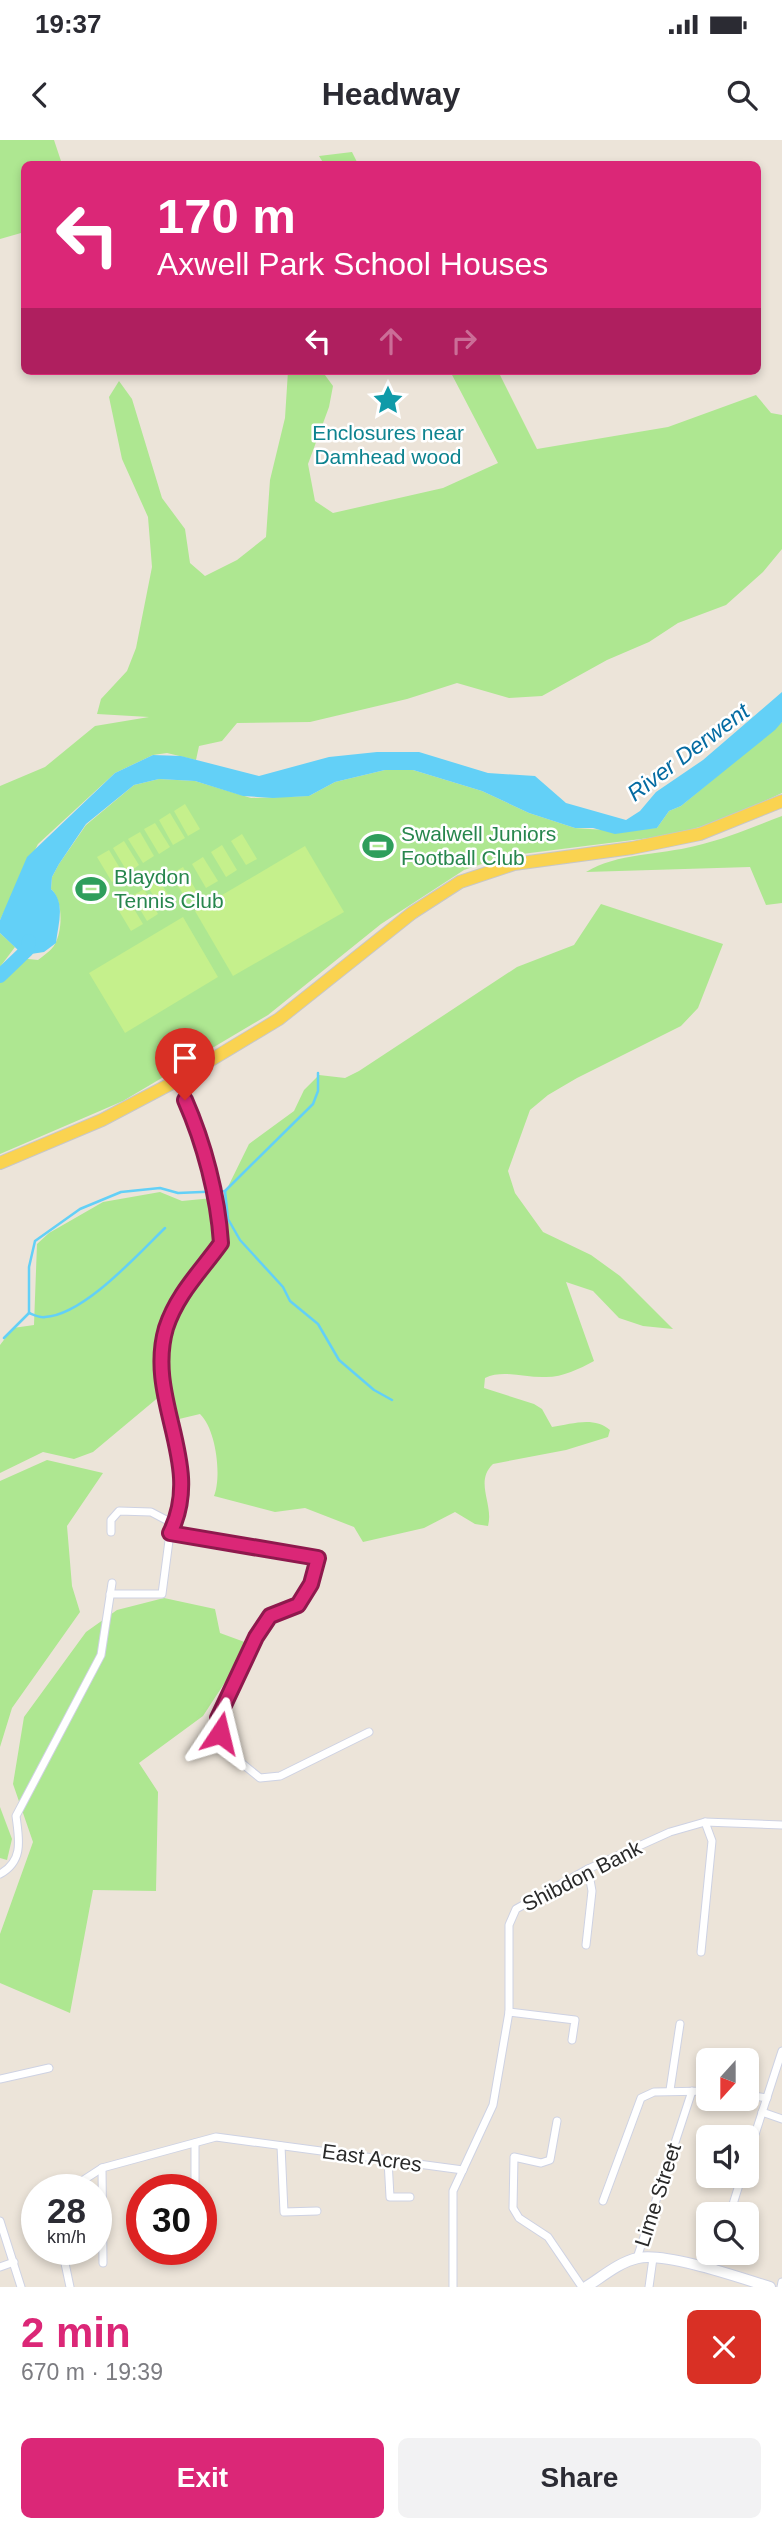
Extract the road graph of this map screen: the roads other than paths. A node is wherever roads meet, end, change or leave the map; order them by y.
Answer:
1 (782, 802) edge
2 (176, 1081) junction
3 (0, 1163) edge
4 (174, 1524) junction
5 (111, 1532) dead end
6 (170, 1533) junction
7 (112, 1583) dead end
8 (110, 1594) junction
9 (369, 1732) dead end
10 (705, 1822) junction
11 (782, 1825) edge
12 (588, 1868) junction
13 (0, 1874) edge
14 (586, 1945) dead end
15 (701, 1952) dead end
16 (509, 2012) junction
17 (680, 2024) dead end
18 (572, 2040) dead end
19 (782, 2051) edge
20 (49, 2068) dead end
21 (778, 2077) edge
22 (0, 2079) edge
23 (670, 2090) junction
24 (692, 2091) junction
25 (696, 2091) edge
26 (760, 2097) edge
27 (767, 2098) junction
28 (762, 2112) junction
29 (782, 2119) edge
30 (558, 2121) dead end
31 (758, 2125) edge
32 (195, 2143) junction
33 (281, 2146) junction
34 (388, 2160) junction
35 (102, 2168) junction
36 (463, 2170) junction
37 (93, 2174) edge
38 (102, 2174) edge
39 (195, 2174) edge
40 (410, 2197) dead end
41 (603, 2200) dead end
42 (317, 2211) dead end
43 (0, 2221) edge
44 (637, 2258) junction
45 (653, 2258) junction
46 (14, 2262) junction
47 (65, 2265) edge
48 (713, 2265) edge
49 (0, 2267) edge
50 (712, 2268) junction
51 (21, 2287) edge
52 (70, 2287) edge
53 (453, 2287) edge
54 (584, 2287) edge
55 (649, 2287) edge
56 (770, 2287) edge

1 - 2 main road
2 - 3 main road
2 - 4 street
4 - 5 street
4 - 6 street
6 - 8 street
6 - 9 street
7 - 8 street
8 - 13 street
10 - 11 street, Shibdon Bank
10 - 12 street, Shibdon Bank
10 - 15 street
12 - 14 street
12 - 16 street, Shibdon Bank
16 - 18 street
16 - 36 street, Shibdon Bank
17 - 23 street
19 - 21 street
20 - 22 street
21 - 27 street
23 - 24 street
23 - 41 street
24 - 25 street
24 - 44 street, Lime Street
26 - 27 street
27 - 28 street
28 - 29 street
28 - 31 street
30 - 54 street
32 - 33 street, East Acres
32 - 35 street, East Acres
32 - 39 street
33 - 34 street, East Acres
33 - 42 street
34 - 36 street, East Acres
34 - 40 street
35 - 37 street, East Acres
35 - 38 street
36 - 53 street, Shibdon Bank
43 - 46 street
44 - 45 street
44 - 54 street
45 - 50 street
45 - 55 street
46 - 49 street
46 - 51 street
47 - 52 street
48 - 50 street
50 - 56 street

